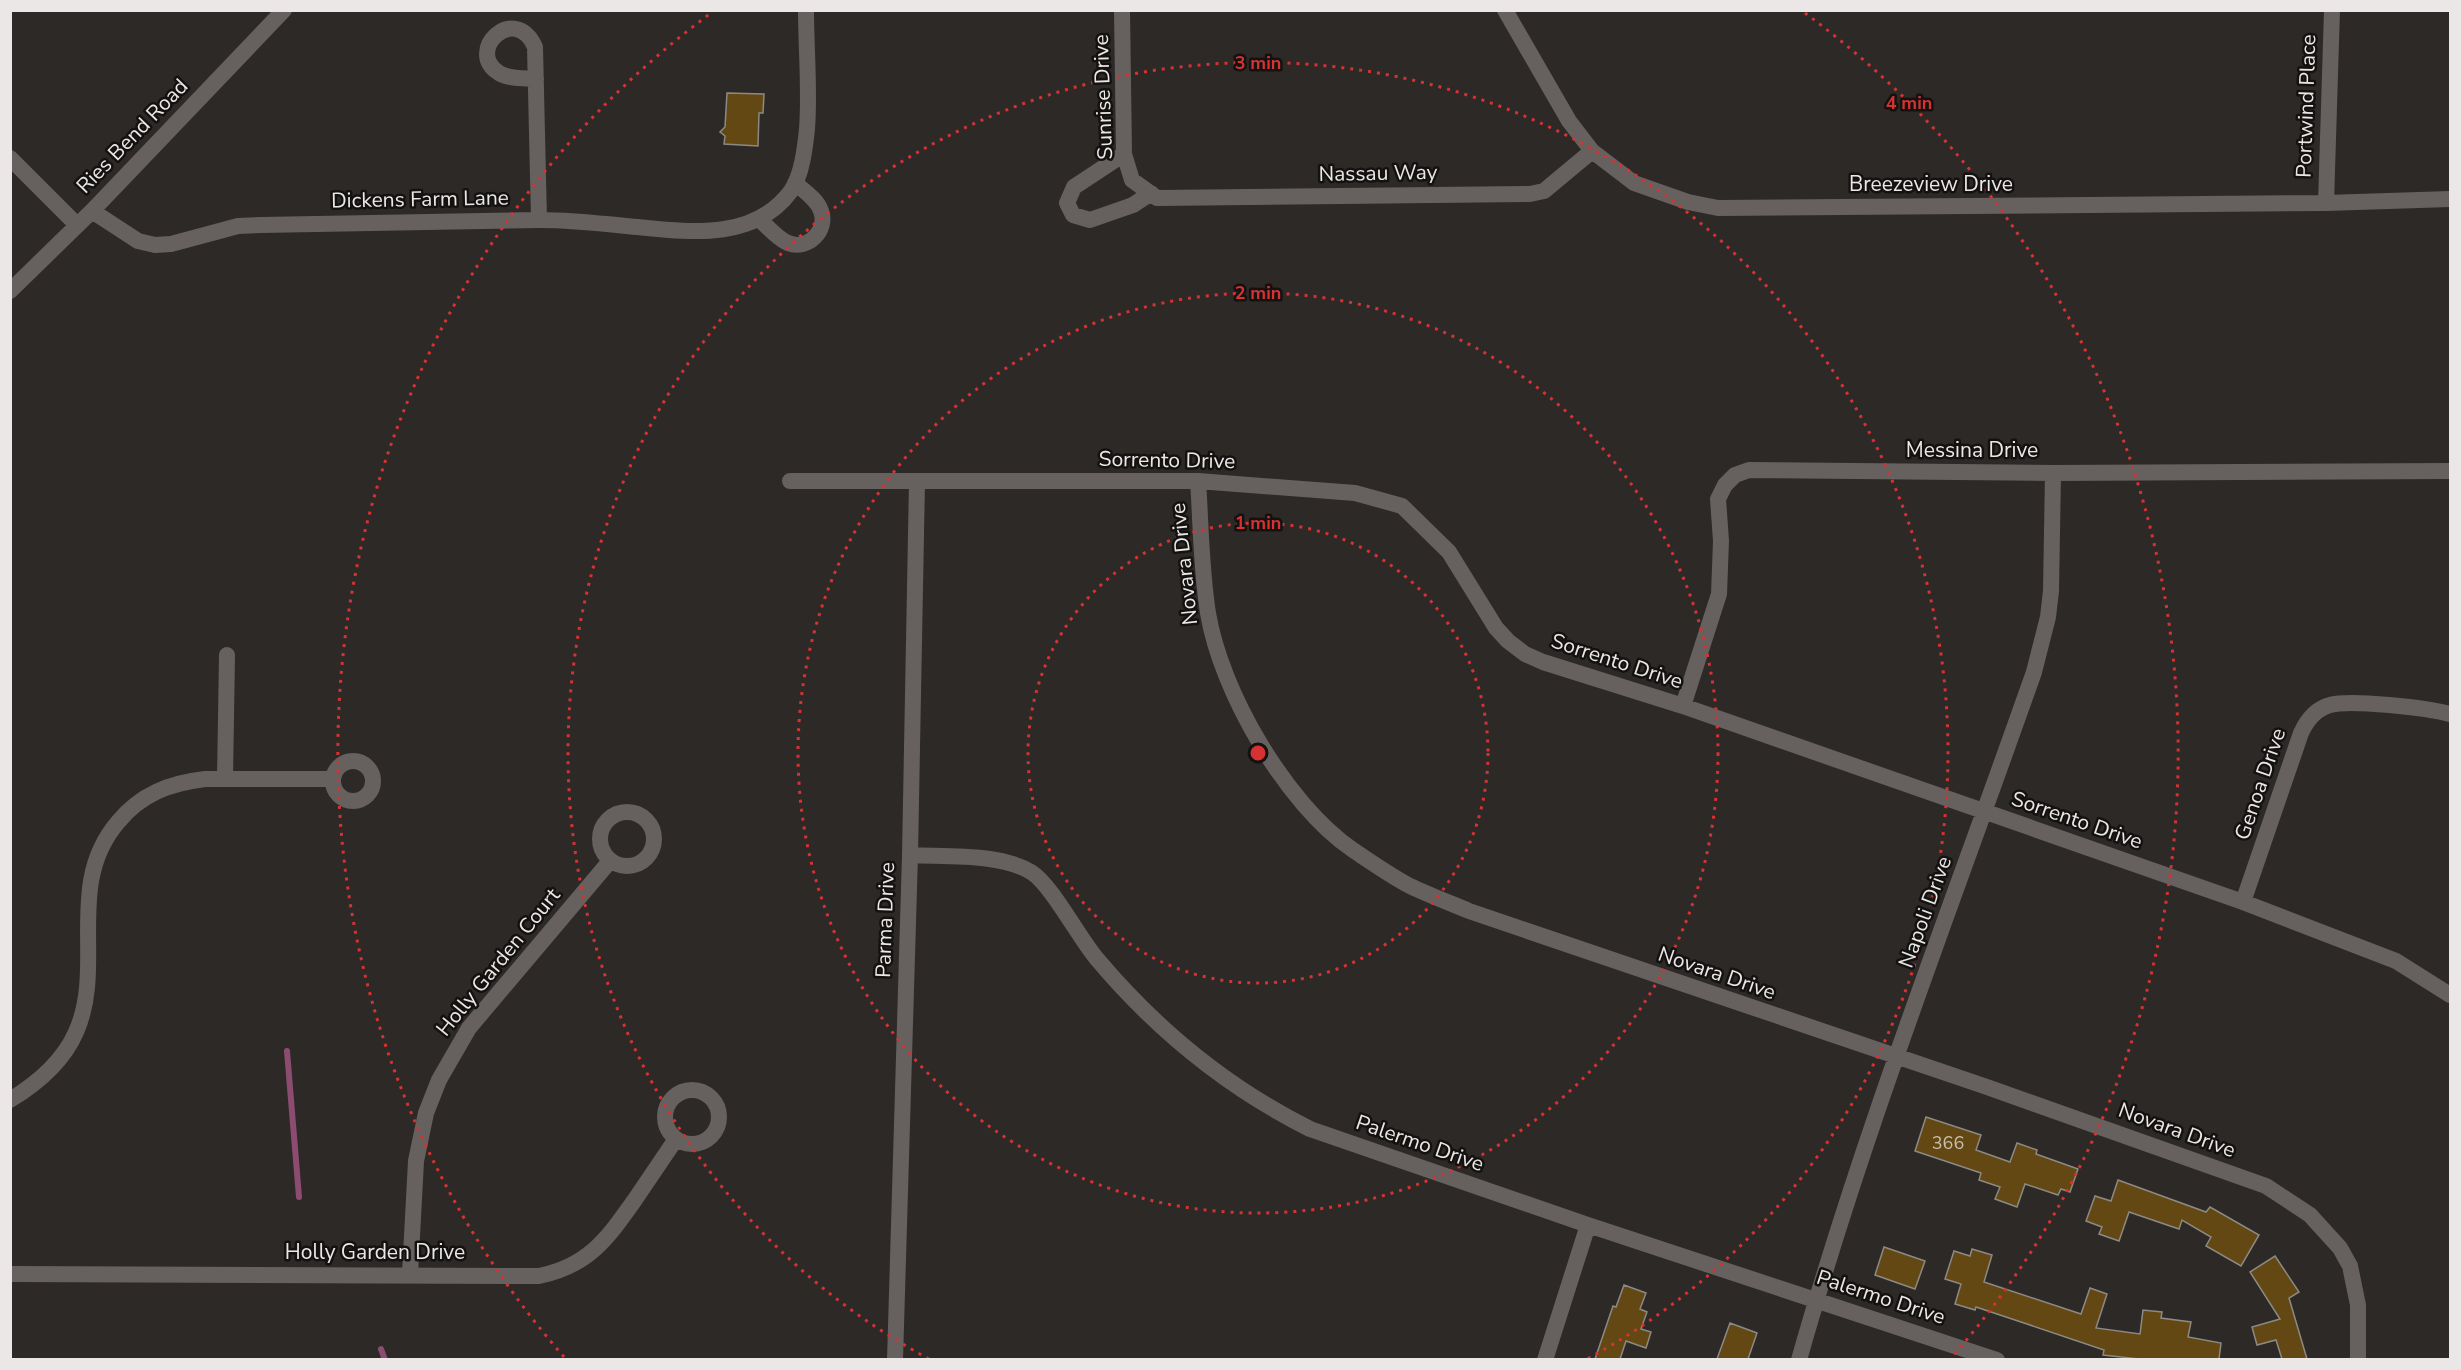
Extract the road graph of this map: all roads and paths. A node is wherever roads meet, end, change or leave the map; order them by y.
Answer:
1 (284, 10) edge
2 (806, 10) edge
3 (1122, 10) edge
4 (1505, 10) edge
5 (2332, 10) edge
6 (536, 79) dead end
7 (1592, 151) junction
8 (1124, 154) junction
9 (10, 158) edge
10 (1132, 180) joint
11 (795, 183) junction
12 (1150, 193) junction
13 (2451, 199) edge
14 (2326, 203) junction
15 (92, 211) junction
16 (759, 219) junction
17 (539, 220) junction
18 (77, 225) junction
19 (10, 291) edge
20 (2451, 471) edge
21 (2053, 473) junction
22 (790, 481) dead end
23 (1198, 481) junction
24 (917, 482) junction
25 (227, 655) dead end
26 (1683, 706) junction
27 (2451, 714) edge
28 (225, 779) junction
29 (331, 779) dead end
30 (1985, 811) junction
31 (909, 855) junction
32 (610, 861) dead end
33 (2243, 902) junction
34 (2451, 995) edge
35 (1896, 1057) junction
36 (10, 1100) edge
37 (676, 1139) dead end
38 (1588, 1225) junction
39 (10, 1274) edge
40 (410, 1274) junction
41 (1816, 1299) junction
42 (895, 1359) edge
43 (1545, 1359) edge
44 (1799, 1359) edge
45 (1997, 1359) edge
46 (2358, 1359) edge

1 - 15 street, Ries Bend Road
2 - 11 street, Dickens Farm Lane
3 - 8 street, Sunrise Drive
4 - 7 street, Breezeview Drive
5 - 14 street, Portwind Place
6 - 17 street
7 - 12 street, Nassau Way
7 - 14 street, Breezeview Drive
8 - 10 street, Sunrise Drive
8 - 12 street
9 - 18 street
10 - 12 street, Nassau Way
11 - 16 street, Dickens Farm Lane
11 - 16 street
13 - 14 street, Breezeview Drive
15 - 17 street, Dickens Farm Lane
15 - 18 street, Ries Bend Road
16 - 17 street, Dickens Farm Lane
18 - 19 street, Ries Bend Road
20 - 21 street, Messina Drive
21 - 26 street, Messina Drive
21 - 30 street, Napoli Drive
22 - 24 street, Sorrento Drive
23 - 24 street, Sorrento Drive
23 - 26 street, Sorrento Drive
23 - 35 street, Novara Drive
24 - 31 street, Parma Drive
25 - 28 street
26 - 30 street, Sorrento Drive
27 - 33 street, Genoa Drive
28 - 29 street
28 - 36 street
30 - 33 street, Sorrento Drive
30 - 35 street, Napoli Drive
31 - 38 street, Palermo Drive
31 - 42 street, Parma Drive
32 - 40 street, Holly Garden Court
33 - 34 street, Sorrento Drive
35 - 41 street, Napoli Drive
35 - 46 street, Novara Drive
37 - 40 street, Holly Garden Drive
38 - 41 street, Palermo Drive
38 - 43 street
39 - 40 street, Holly Garden Drive
41 - 44 street, Napoli Drive
41 - 45 street, Palermo Drive

